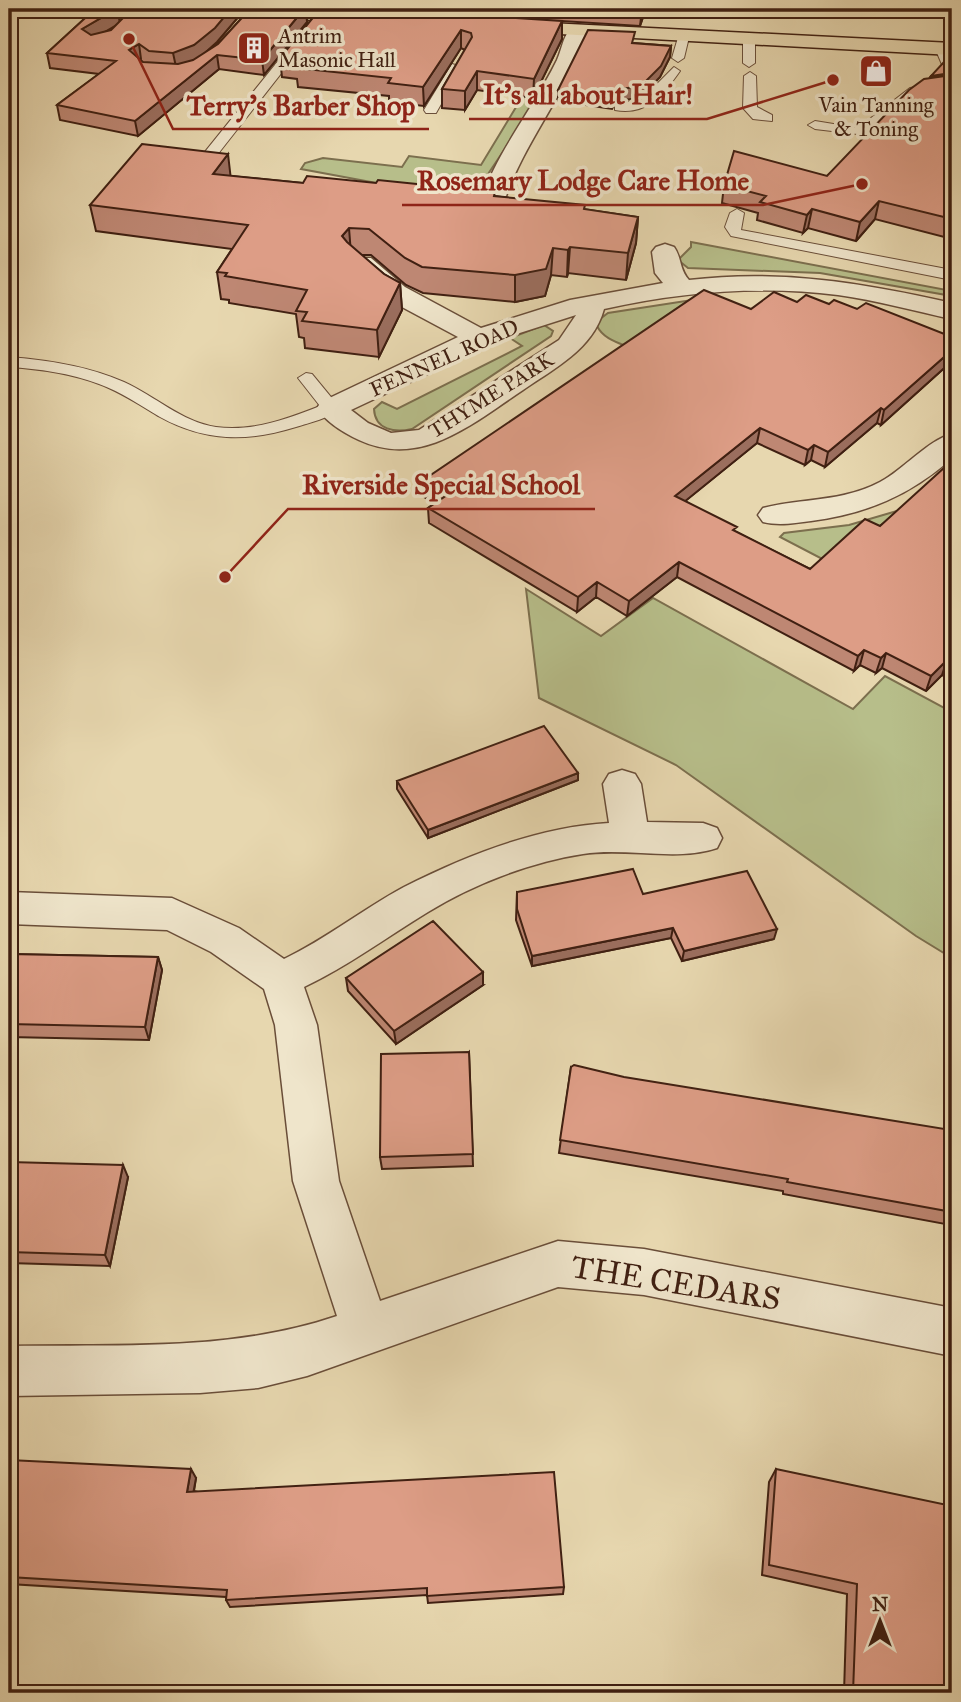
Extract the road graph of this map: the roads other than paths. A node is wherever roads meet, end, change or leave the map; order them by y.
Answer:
1 (247, 13) edge
2 (532, 19) edge
3 (387, 20) edge
4 (313, 26) junction
5 (493, 26) edge
6 (578, 31) junction
7 (683, 37) junction
8 (749, 40) junction
9 (947, 48) edge
10 (464, 54) edge
11 (952, 74) edge
12 (952, 86) edge
13 (620, 107) edge
14 (431, 110) edge
15 (768, 118) dead end
16 (815, 125) dead end
17 (209, 156) edge
18 (492, 202) edge
19 (737, 213) edge
20 (665, 252) dead end
21 (360, 262) edge
22 (952, 275) edge
23 (682, 288) junction
24 (592, 305) junction
25 (952, 311) edge
26 (480, 338) junction
27 (9, 362) edge
28 (306, 379) dead end
29 (331, 408) junction
30 (952, 443) edge
31 (774, 515) dead end
32 (622, 784) dead end
33 (630, 836) junction
34 (704, 838) dead end
35 (9, 908) edge
36 (281, 979) junction
37 (366, 1331) junction
38 (952, 1332) edge
39 (9, 1371) edge

1 - 4 main road
2 - 5 main road
2 - 6 main road
3 - 4 main road
4 - 17 lane
6 - 7 main road
6 - 18 street
7 - 8 main road
7 - 13 lane
8 - 9 main road
8 - 15 lane
9 - 11 lane
10 - 14 lane
12 - 16 lane
19 - 22 lane
20 - 23 street
21 - 26 street
23 - 24 street, FENNEL ROAD
23 - 25 street, FENNEL ROAD
24 - 26 street, FENNEL ROAD
24 - 29 street, THYME PARK
26 - 29 street, FENNEL ROAD
27 - 29 lane
28 - 29 lane
30 - 31 street
32 - 33 street
33 - 34 street
33 - 36 street
35 - 36 street
36 - 37 street
37 - 38 street, THE CEDARS
37 - 39 street, THE CEDARS

